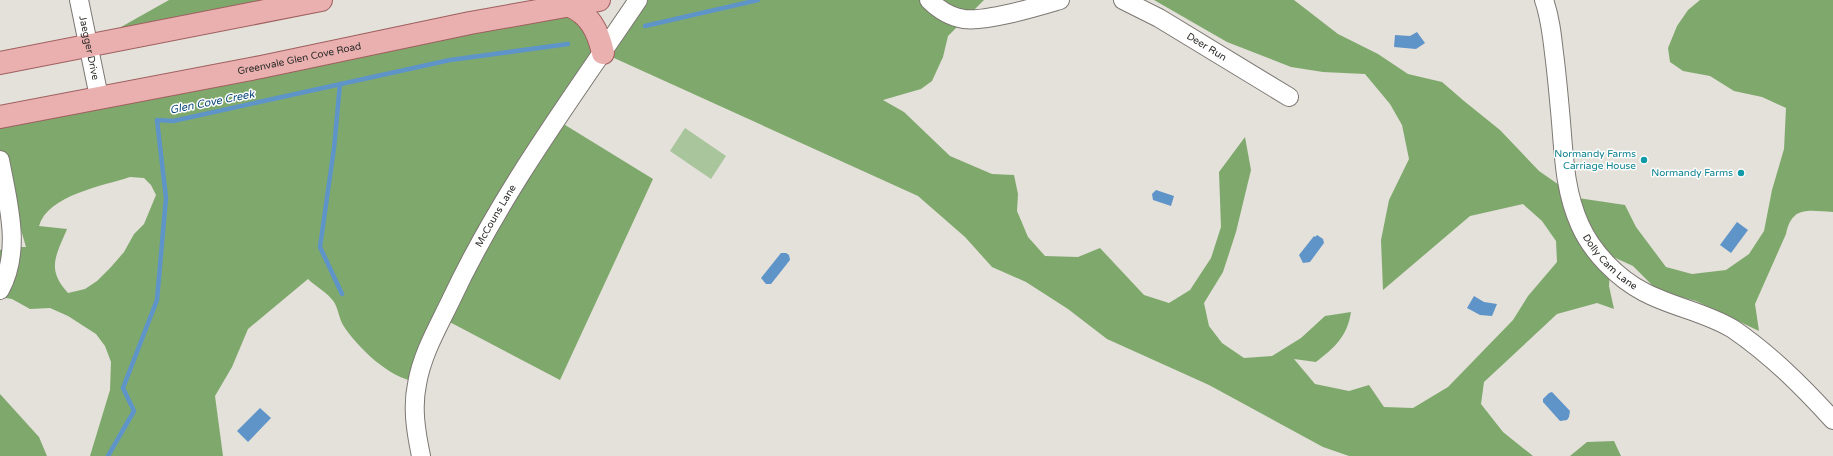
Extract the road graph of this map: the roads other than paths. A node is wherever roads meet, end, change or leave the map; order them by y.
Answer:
1 (79, 0) edge
2 (322, 0) edge
3 (599, 0) edge
4 (638, 0) edge
5 (929, 0) edge
6 (1060, 0) edge
7 (1123, 0) edge
8 (1544, 0) edge
9 (568, 6) junction
10 (89, 45) junction
11 (603, 53) junction
12 (0, 63) edge
13 (99, 97) junction
14 (1289, 97) dead end
15 (0, 117) edge
16 (0, 160) edge
17 (0, 290) edge
18 (1833, 420) edge
19 (421, 456) edge

1 - 10 street, Jaegger Drive
2 - 10 main road
3 - 9 main road, Greenvale Glen Cove Road
4 - 11 street, McCouns Lane
5 - 6 street
7 - 14 street, Deer Run
8 - 18 street, Dolly Cam Lane
9 - 11 main road
9 - 13 main road, Greenvale Glen Cove Road
10 - 12 main road
10 - 13 street, Jaegger Drive
11 - 19 street, McCouns Lane
13 - 15 main road, Greenvale Glen Cove Road
16 - 17 street

